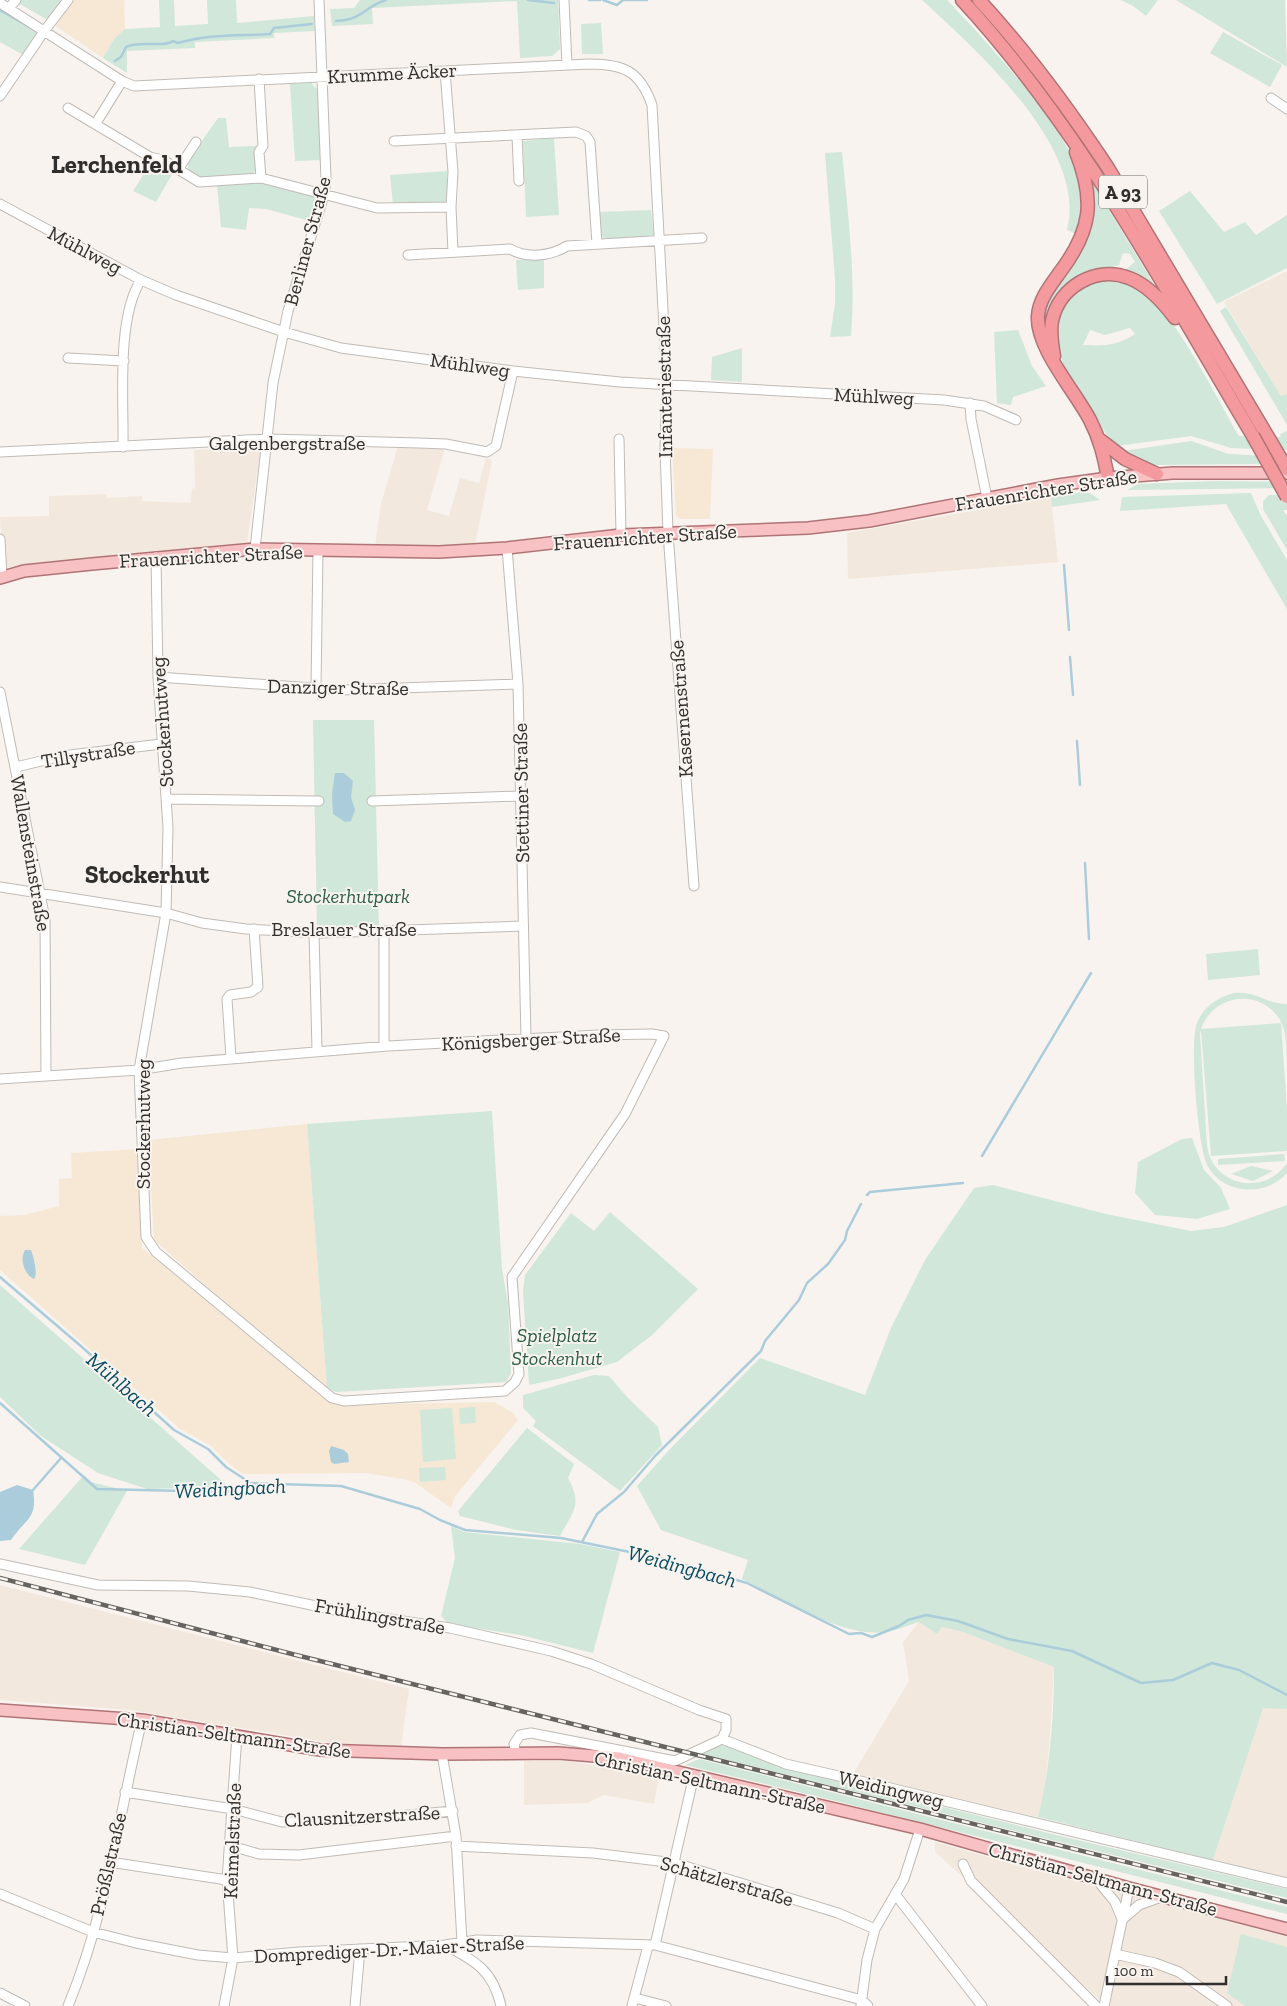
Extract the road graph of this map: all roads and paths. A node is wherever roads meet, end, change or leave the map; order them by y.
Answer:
1 (16, 0) edge
2 (68, 0) edge
3 (319, 0) edge
4 (564, 0) edge
5 (962, 0) edge
6 (979, 0) edge
7 (0, 3) edge
8 (9, 8) junction
9 (45, 30) junction
10 (567, 65) junction
11 (445, 71) junction
12 (323, 76) junction
13 (259, 79) junction
14 (122, 81) junction
15 (0, 96) edge
16 (1271, 98) dead end
17 (68, 108) dead end
18 (1287, 109) edge
19 (96, 123) junction
20 (1068, 131) junction
21 (517, 136) junction
22 (451, 139) junction
23 (394, 141) dead end
24 (196, 142) dead end
25 (178, 168) junction
26 (261, 178) junction
27 (519, 181) dead end
28 (324, 195) junction
29 (2, 205) edge
30 (451, 207) junction
31 (0, 216) edge
32 (702, 238) dead end
33 (658, 241) junction
34 (596, 244) junction
35 (454, 252) junction
36 (408, 255) dead end
37 (141, 280) junction
38 (284, 332) junction
39 (68, 358) dead end
40 (124, 361) junction
41 (1056, 363) junction
42 (1211, 367) junction
43 (513, 371) junction
44 (667, 384) junction
45 (970, 403) junction
46 (1016, 420) dead end
47 (269, 439) junction
48 (619, 439) dead end
49 (1099, 439) junction
50 (123, 447) junction
51 (0, 452) edge
52 (1287, 469) edge
53 (1287, 473) edge
54 (1157, 474) junction
55 (1108, 478) junction
56 (1287, 496) edge
57 (987, 498) junction
58 (668, 533) junction
59 (621, 536) junction
60 (0, 540) edge
61 (507, 548) junction
62 (255, 549) junction
63 (318, 550) junction
64 (156, 557) junction
65 (1, 577) edge
66 (158, 676) junction
67 (518, 684) junction
68 (316, 688) junction
69 (0, 692) edge
70 (3, 719) edge
71 (161, 744) junction
72 (16, 767) junction
73 (521, 796) junction
74 (167, 799) junction
75 (319, 801) dead end
76 (372, 801) dead end
77 (694, 886) dead end
78 (0, 887) edge
79 (38, 892) junction
80 (166, 913) junction
81 (523, 926) junction
82 (254, 929) junction
83 (384, 931) junction
84 (314, 933) junction
85 (526, 1039) junction
86 (384, 1046) junction
87 (318, 1050) junction
88 (231, 1058) junction
89 (139, 1070) junction
90 (46, 1076) junction
91 (0, 1079) edge
92 (510, 1387) joint
93 (0, 1564) edge
94 (0, 1710) edge
95 (142, 1720) junction
96 (237, 1735) junction
97 (722, 1739) junction
98 (442, 1754) junction
99 (516, 1754) junction
100 (694, 1775) junction
101 (125, 1792) junction
102 (233, 1809) junction
103 (453, 1811) junction
104 (920, 1830) junction
105 (456, 1836) junction
106 (231, 1846) junction
107 (456, 1846) junction
108 (110, 1862) junction
109 (675, 1863) junction
110 (963, 1864) dead end
111 (1096, 1879) junction
112 (227, 1880) junction
113 (1287, 1883) edge
114 (1129, 1888) junction
115 (0, 1894) edge
116 (895, 1894) junction
117 (1161, 1897) junction
118 (1122, 1919) junction
119 (875, 1928) junction
120 (1287, 1929) edge
121 (93, 1932) junction
122 (462, 1942) junction
123 (445, 1945) junction
124 (652, 1946) junction
125 (360, 1949) junction
126 (1115, 1954) junction
127 (233, 1958) junction
128 (0, 1992) edge
129 (633, 2002) edge
130 (864, 2004) edge
131 (25, 2006) edge
132 (68, 2006) edge
133 (224, 2006) edge
134 (355, 2006) edge
135 (501, 2006) edge
136 (666, 2006) edge
137 (982, 2006) edge
138 (1096, 2006) edge
139 (1104, 2006) edge
140 (1228, 2006) edge

1 - 8 street
2 - 9 street
3 - 12 street, Berliner Straße
4 - 10 street
5 - 20 highway, A 93
6 - 52 highway, A 93
7 - 8 street, Krumme Äcker
8 - 9 street, Krumme Äcker
9 - 14 street, Krumme Äcker
9 - 15 street
10 - 11 street, Krumme Äcker
10 - 33 street, Krumme Äcker
11 - 12 street, Krumme Äcker
11 - 22 street
12 - 13 street, Krumme Äcker
12 - 28 street, Berliner Straße
13 - 14 street, Krumme Äcker
13 - 26 street
14 - 19 street
16 - 18 street
17 - 19 street
19 - 25 street
20 - 41 highway
20 - 42 highway, A 93
21 - 22 street
21 - 27 street
21 - 34 street
22 - 23 street
22 - 30 street
24 - 25 street
25 - 26 street
26 - 28 street
28 - 30 street
28 - 38 street, Berliner Straße
29 - 31 street
29 - 37 street, Mühlweg
30 - 35 street
32 - 33 street
33 - 34 street
33 - 44 street, Infanteriestraße
34 - 35 street
35 - 36 street
37 - 38 street, Mühlweg
37 - 40 street
38 - 43 street, Mühlweg
38 - 47 street, Berliner Straße
39 - 40 street
40 - 50 street
41 - 42 highway
41 - 49 highway
42 - 56 highway, A 93, bridge
43 - 44 street, Mühlweg
43 - 47 street, Galgenbergstraße
44 - 45 street, Mühlweg
44 - 58 street, Infanteriestraße
45 - 46 street, Mühlweg
45 - 57 street
47 - 50 street, Galgenbergstraße
47 - 62 street, Berliner Straße
48 - 59 street
49 - 54 highway
49 - 55 highway
50 - 51 street, Galgenbergstraße
53 - 54 main road, Frauenrichter Straße
54 - 55 main road, Frauenrichter Straße
55 - 57 main road, Frauenrichter Straße
57 - 58 main road, Frauenrichter Straße
58 - 59 main road, Frauenrichter Straße
58 - 77 street, Kasernenstraße
59 - 61 main road, Frauenrichter Straße
60 - 65 street
61 - 63 main road, Frauenrichter Straße
61 - 67 street, Stettiner Straße
62 - 63 main road, Frauenrichter Straße
62 - 64 main road, Frauenrichter Straße
63 - 68 street
64 - 65 main road, Frauenrichter Straße
64 - 66 street, Stockerhutweg
66 - 68 street, Danziger Straße
66 - 71 street, Stockerhutweg
67 - 68 street, Danziger Straße
67 - 73 street, Stettiner Straße
69 - 70 street, Wallensteinstraße
70 - 72 street, Wallensteinstraße
71 - 72 street, Tillystraße
71 - 74 street, Stockerhutweg
72 - 79 street, Wallensteinstraße
73 - 76 street
73 - 81 street, Stettiner Straße
74 - 75 street
74 - 80 street, Stockerhutweg
78 - 79 street, Breslauer Straße
79 - 80 street, Breslauer Straße
79 - 90 street, Wallensteinstraße
80 - 82 street, Breslauer Straße
80 - 89 street, Stockerhutweg
81 - 83 street, Breslauer Straße
81 - 85 street, Stettiner Straße
82 - 84 street, Breslauer Straße
82 - 88 street
83 - 84 street, Breslauer Straße
83 - 86 street
84 - 87 street
85 - 86 street, Königsberger Straße
85 - 92 street, Königsberger Straße
86 - 87 street, Königsberger Straße
87 - 88 street, Königsberger Straße
88 - 89 street, Königsberger Straße
89 - 90 street, Königsberger Straße
89 - 92 street, Stockerhutweg
90 - 91 street, Königsberger Straße
93 - 97 street, Frühlingstraße
94 - 95 main road, Christian-Seltmann-Straße
95 - 96 main road, Christian-Seltmann-Straße
95 - 101 street, Prößlstraße
96 - 98 main road, Christian-Seltmann-Straße
96 - 102 street, Keimelstraße
97 - 99 street
97 - 113 street, Weidingweg
98 - 99 main road, Christian-Seltmann-Straße
98 - 103 street
99 - 100 main road, Christian-Seltmann-Straße
100 - 104 main road, Christian-Seltmann-Straße
100 - 109 street
101 - 102 street, Clausnitzerstraße
101 - 108 street, Prößlstraße
102 - 103 street, Clausnitzerstraße
102 - 106 street, Keimelstraße
103 - 105 street
104 - 111 main road, Christian-Seltmann-Straße
104 - 116 street
105 - 106 street
105 - 107 street
106 - 112 street, Keimelstraße
107 - 109 street, Schätzlerstraße
107 - 122 street
108 - 112 street
108 - 121 street, Prößlstraße
109 - 119 street, Schätzlerstraße
109 - 124 street
110 - 138 street
111 - 114 main road, Christian-Seltmann-Straße
111 - 118 street
112 - 127 street, Keimelstraße
114 - 117 main road, Christian-Seltmann-Straße
114 - 118 street
115 - 121 street, Domprediger-Dr.-Maier-Straße
116 - 119 street
116 - 137 street
117 - 118 street
117 - 120 main road, Christian-Seltmann-Straße
118 - 126 street
119 - 130 street
121 - 127 street, Domprediger-Dr.-Maier-Straße
121 - 132 street, Prößlstraße
122 - 123 street, Domprediger-Dr.-Maier-Straße
122 - 124 street, Domprediger-Dr.-Maier-Straße
123 - 125 street, Domprediger-Dr.-Maier-Straße
123 - 135 street
124 - 129 street
124 - 130 street, Domprediger-Dr.-Maier-Straße
125 - 127 street, Domprediger-Dr.-Maier-Straße
125 - 134 street
126 - 139 street
126 - 140 street
127 - 133 street, Keimelstraße
128 - 131 street
129 - 136 street

